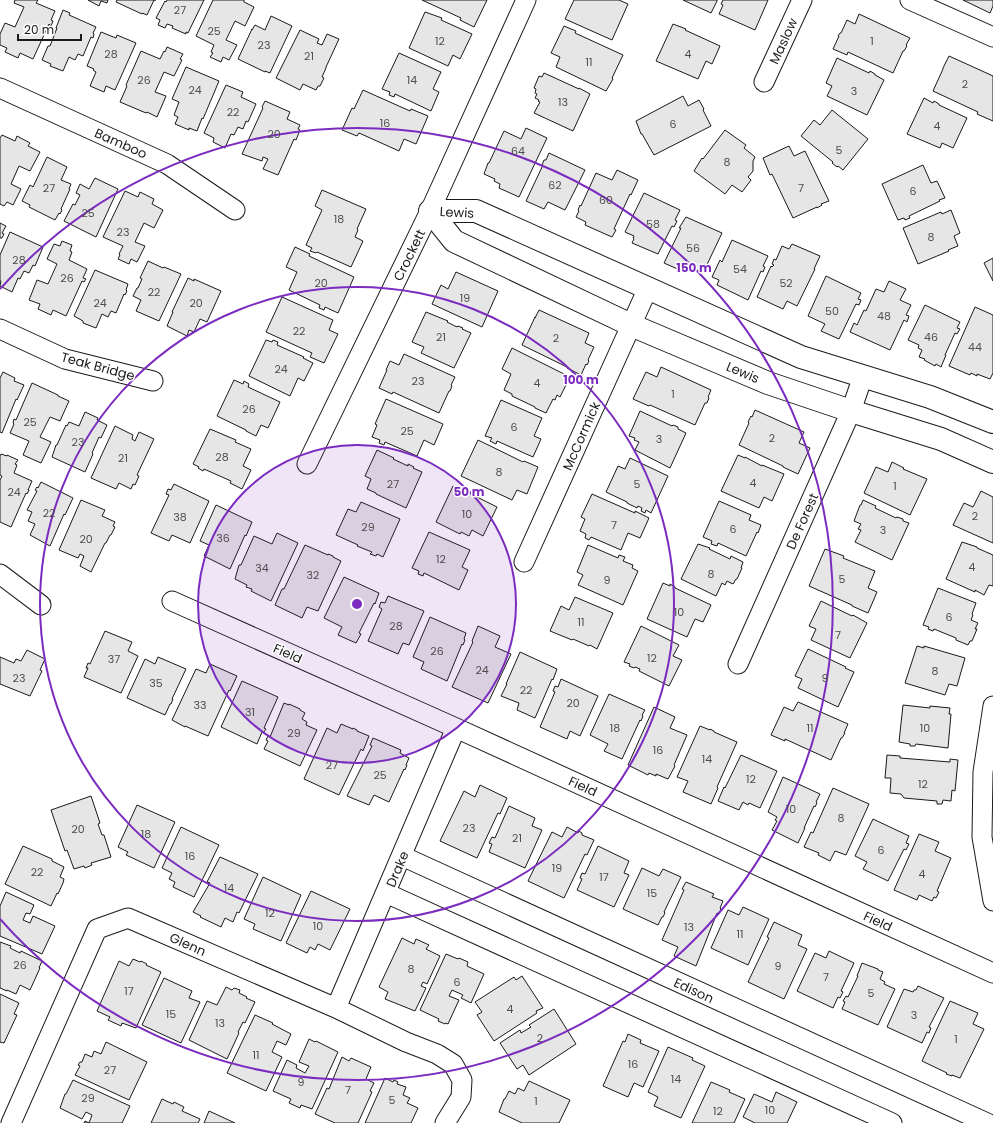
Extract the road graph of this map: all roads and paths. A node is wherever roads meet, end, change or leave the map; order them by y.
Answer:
1 (526, 0) edge
2 (802, 0) edge
3 (910, 0) edge
4 (993, 37) edge
5 (764, 82) dead end
6 (0, 88) edge
7 (236, 210) dead end
8 (430, 211) junction
9 (648, 288) junction
10 (631, 325) junction
11 (0, 329) edge
12 (863, 376) junction
13 (153, 381) dead end
14 (851, 411) junction
15 (993, 422) edge
16 (993, 462) edge
17 (307, 464) dead end
18 (524, 562) dead end
19 (0, 574) edge
20 (172, 601) dead end
21 (41, 605) dead end
22 (738, 664) dead end
23 (993, 706) edge
24 (456, 728) junction
25 (402, 856) junction
26 (386, 893) junction
27 (993, 901) edge
28 (993, 973) edge
29 (336, 1008) junction
30 (11, 1123) edge
31 (445, 1123) edge
32 (892, 1123) edge
33 (987, 1123) edge

1 - 8 street, Crockett
2 - 5 street, Maslow
3 - 4 street
6 - 7 street, Bamboo
8 - 9 street, Lewis
8 - 10 street, Lewis
8 - 17 street, Crockett
9 - 10 street, McCormick
9 - 12 street, Lewis
10 - 14 street, Lewis
10 - 18 street, McCormick
11 - 13 street, Teak Bridge
12 - 14 street, De Forest
12 - 15 street, Lewis
14 - 16 street, Lewis
14 - 22 street, De Forest
19 - 21 street
20 - 24 street, Field
23 - 27 street
24 - 25 street, Drake
24 - 28 street, Field
25 - 26 street, Drake
25 - 33 street, Edison
26 - 29 street, Drake
26 - 32 street
29 - 30 street, Glenn
29 - 31 street, Glenn

